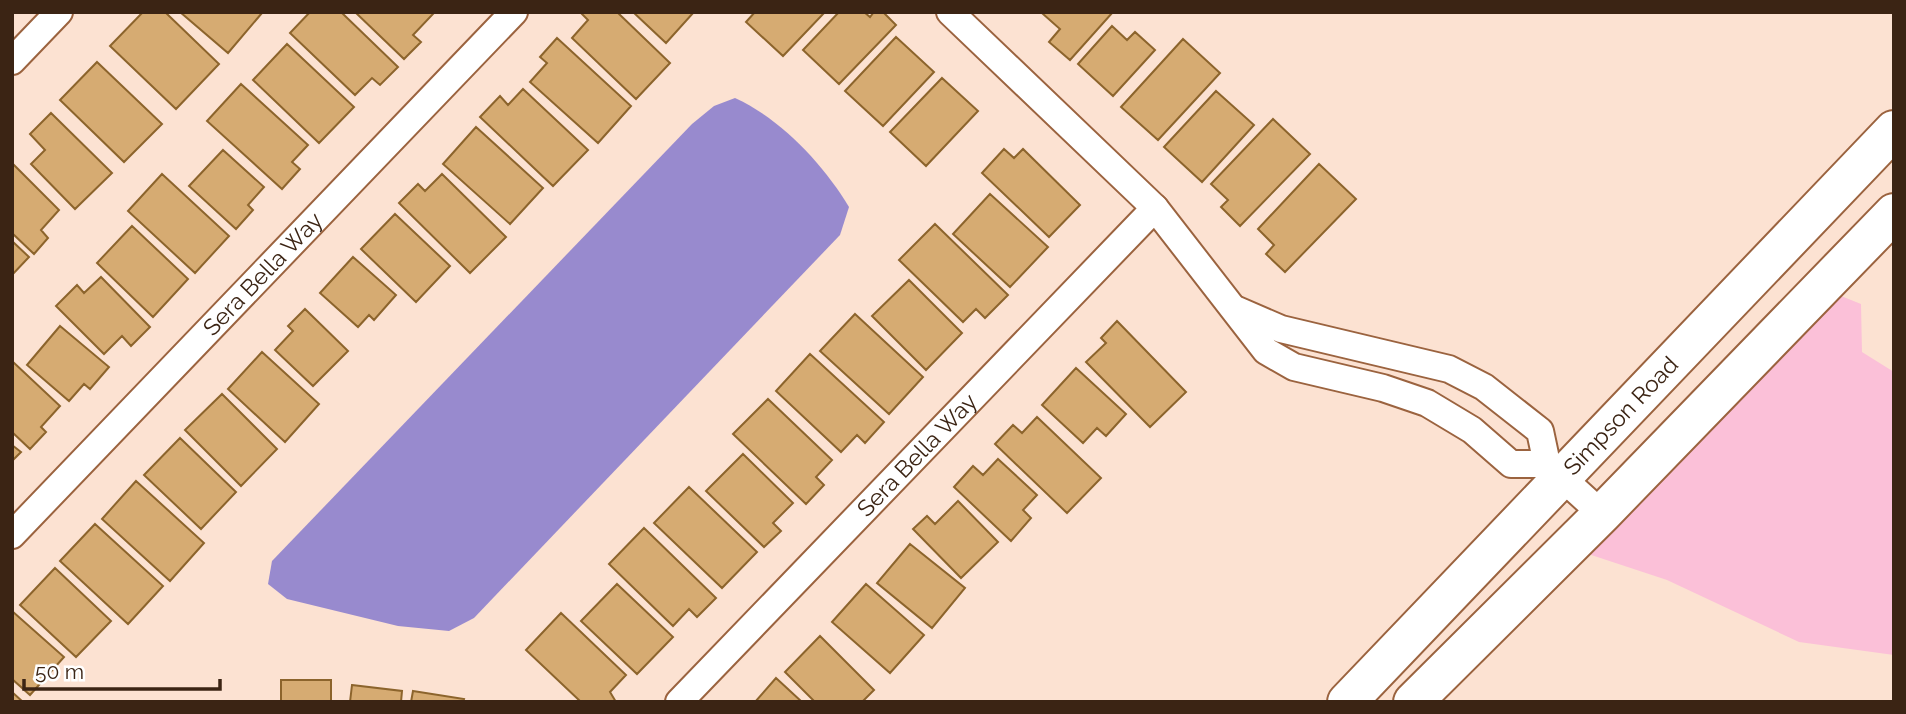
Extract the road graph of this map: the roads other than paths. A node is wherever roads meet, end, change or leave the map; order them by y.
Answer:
1 (59, 12) edge
2 (514, 12) edge
3 (950, 12) edge
4 (12, 61) edge
5 (1894, 130) edge
6 (1155, 208) junction
7 (1894, 214) edge
8 (1236, 309) junction
9 (1555, 472) junction
10 (1602, 514) junction
11 (12, 535) edge
12 (679, 702) edge
13 (1347, 702) edge
14 (1413, 702) edge

1 - 4 street
2 - 11 street, Sera Bella Way
3 - 6 street
5 - 9 main road, Simpson Road
6 - 8 street
6 - 12 street, Sera Bella Way
7 - 10 main road
8 - 9 street
8 - 9 street
9 - 10 street
9 - 13 main road, Simpson Road
10 - 14 main road

